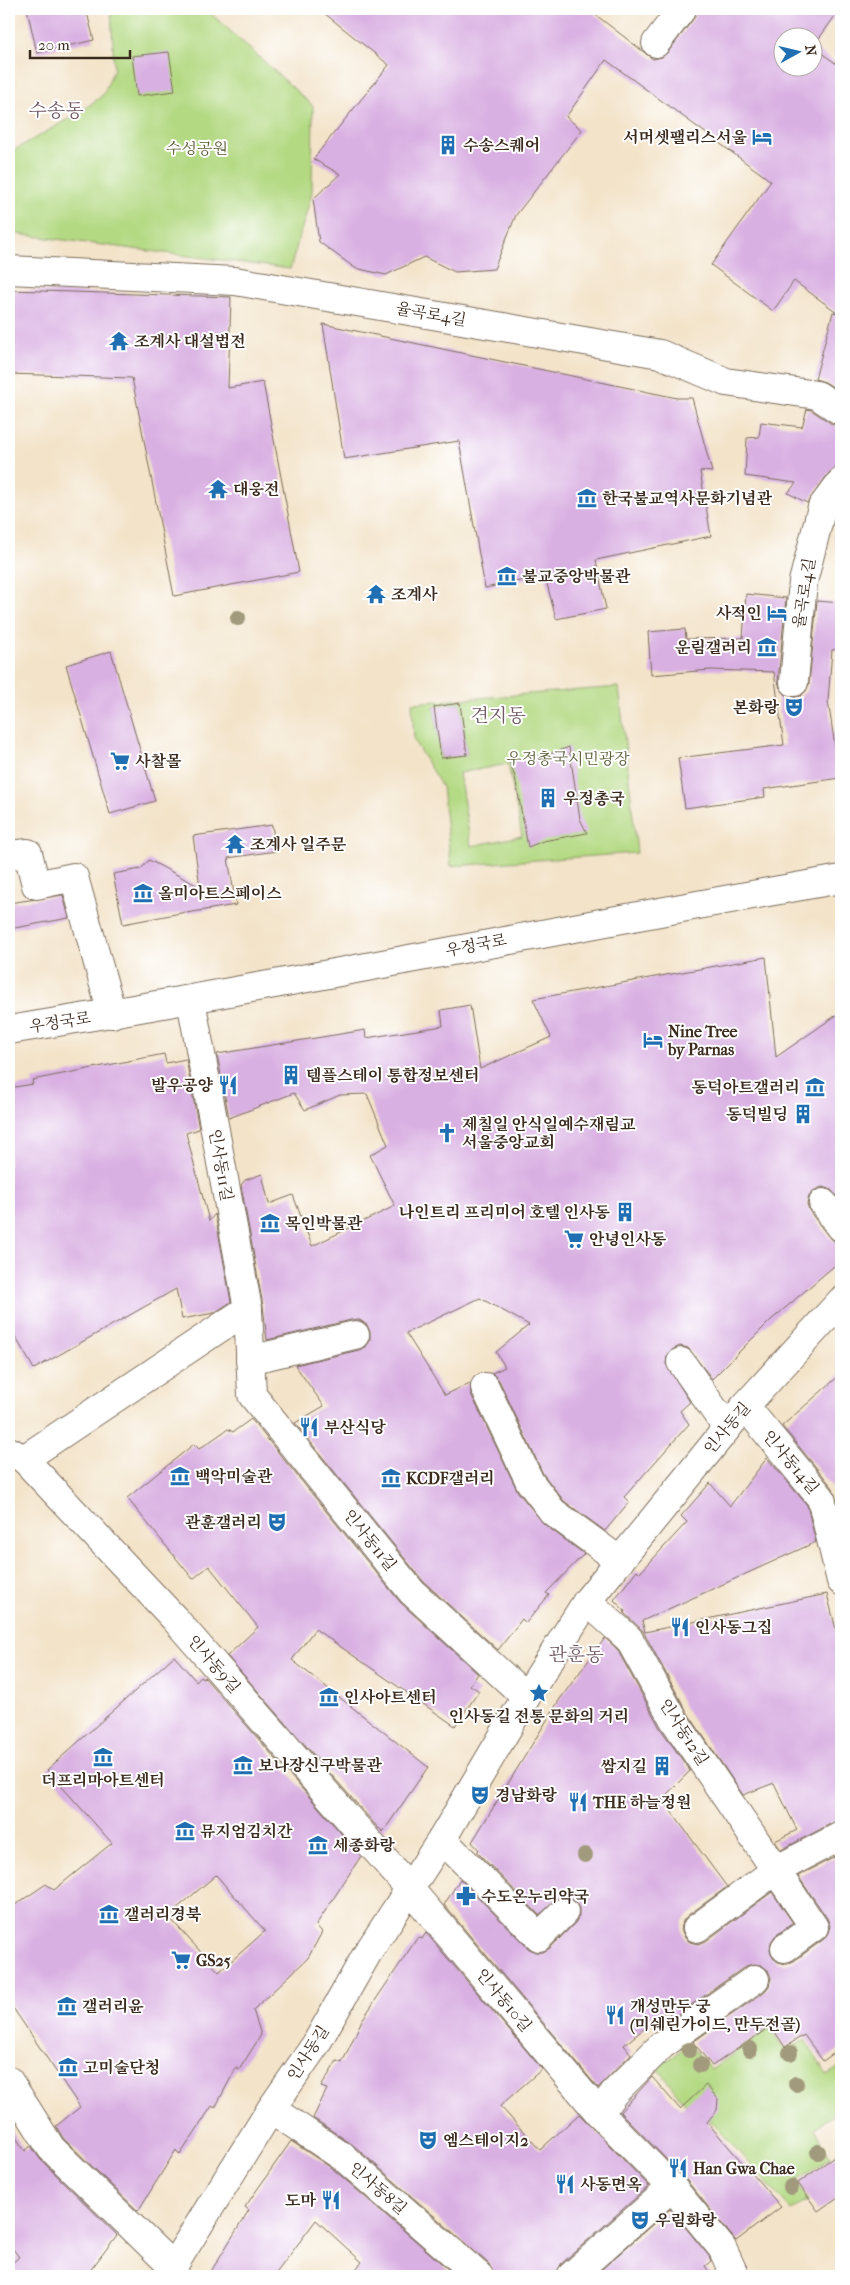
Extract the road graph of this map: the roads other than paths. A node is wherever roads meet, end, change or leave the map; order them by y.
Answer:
1 (682, 9) edge
2 (656, 43) dead end
3 (9, 270) edge
4 (841, 411) edge
5 (841, 482) edge
6 (794, 682) dead end
7 (9, 855) edge
8 (841, 879) edge
9 (191, 1000) junction
10 (112, 1014) junction
11 (9, 1030) edge
12 (823, 1203) dead end
13 (841, 1226) edge
14 (841, 1301) edge
15 (248, 1310) junction
16 (355, 1335) dead end
17 (250, 1360) junction
18 (681, 1362) dead end
19 (485, 1387) dead end
20 (745, 1406) junction
21 (728, 1428) junction
22 (16, 1455) edge
23 (620, 1560) junction
24 (841, 1580) edge
25 (587, 1601) junction
26 (526, 1697) junction
27 (841, 1836) edge
28 (442, 1839) junction
29 (776, 1870) junction
30 (409, 1888) junction
31 (564, 1912) dead end
32 (697, 1928) dead end
33 (785, 1948) dead end
34 (755, 1979) dead end
35 (9, 2081) edge
36 (271, 2109) junction
37 (599, 2113) junction
38 (672, 2187) junction
39 (170, 2272) edge
40 (478, 2276) edge
41 (571, 2276) edge
42 (735, 2276) edge

1 - 2 street
3 - 4 street, 율곡로4길
5 - 6 street, 율곡로4길
7 - 10 street, 우정국로
8 - 9 street, 우정국로
9 - 10 street, 우정국로
9 - 15 street, 인사동11길
10 - 11 street, 우정국로
12 - 13 street
14 - 20 street, 인사동길
15 - 17 street, 인사동11길
15 - 22 street
16 - 17 street
17 - 26 street, 인사동11길
18 - 21 street
19 - 23 street
20 - 21 street, 인사동길
20 - 24 street, 인사동14길
21 - 23 street, 인사동길
22 - 30 street, 인사동9길
23 - 25 street, 인사동길
25 - 26 street, 인사동길
25 - 29 street, 인사동12길
26 - 28 street, 인사동길
27 - 29 street
28 - 30 street, 인사동길
28 - 31 street
29 - 32 street
29 - 33 street, 인사동12길
30 - 36 street, 인사동길
30 - 37 street, 인사동10길
34 - 37 street
35 - 39 street, 인사동길
36 - 39 street, 인사동길
36 - 40 street, 인사동8길
37 - 38 street, 인사동10길
38 - 41 street
38 - 42 street, 인사동10길

